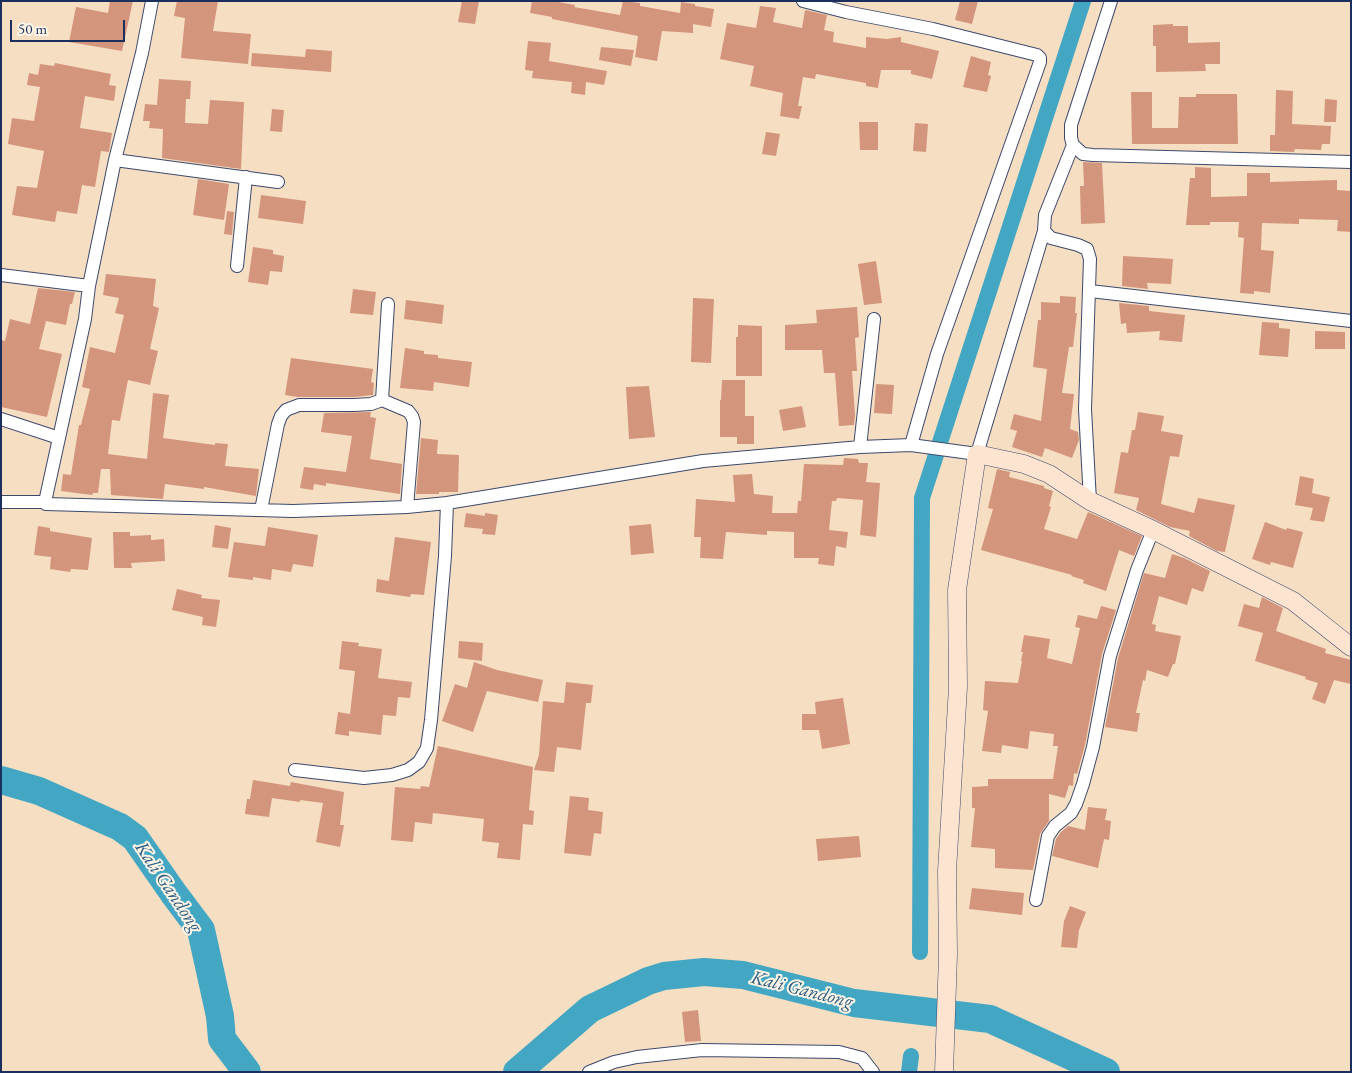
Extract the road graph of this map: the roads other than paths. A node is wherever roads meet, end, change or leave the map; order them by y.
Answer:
1 (152, 1) edge
2 (802, 1) edge
3 (1110, 1) edge
4 (1073, 145) junction
5 (115, 160) junction
6 (1351, 162) edge
7 (246, 177) junction
8 (278, 182) dead end
9 (1044, 230) junction
10 (237, 266) dead end
11 (1, 275) edge
12 (89, 286) junction
13 (1090, 291) junction
14 (388, 304) dead end
15 (874, 319) dead end
16 (1351, 321) edge
17 (382, 400) junction
18 (1, 419) edge
19 (59, 438) junction
20 (911, 445) junction
21 (860, 447) junction
22 (969, 453) junction
23 (1090, 501) junction
24 (1, 502) edge
25 (45, 502) junction
26 (447, 503) junction
27 (407, 507) junction
28 (261, 510) junction
29 (1153, 530) junction
30 (1351, 647) edge
31 (295, 770) dead end
32 (1036, 900) dead end
33 (589, 1072) edge
34 (873, 1072) edge
35 (944, 1072) edge

1 - 5 street
2 - 20 street
3 - 4 street
4 - 6 street
4 - 9 street
5 - 7 street
5 - 12 street
7 - 8 street
7 - 10 street
9 - 13 street
9 - 22 street
11 - 12 street
12 - 19 street
13 - 16 street
13 - 23 street
14 - 17 street
15 - 21 street
17 - 27 street
17 - 28 street
18 - 19 street
19 - 25 street
20 - 21 street
20 - 22 street
21 - 26 street
22 - 23 street
22 - 35 street
23 - 29 street
24 - 25 street
25 - 28 street
26 - 27 street
26 - 31 street
27 - 28 street
29 - 30 street
29 - 32 street
33 - 34 street

